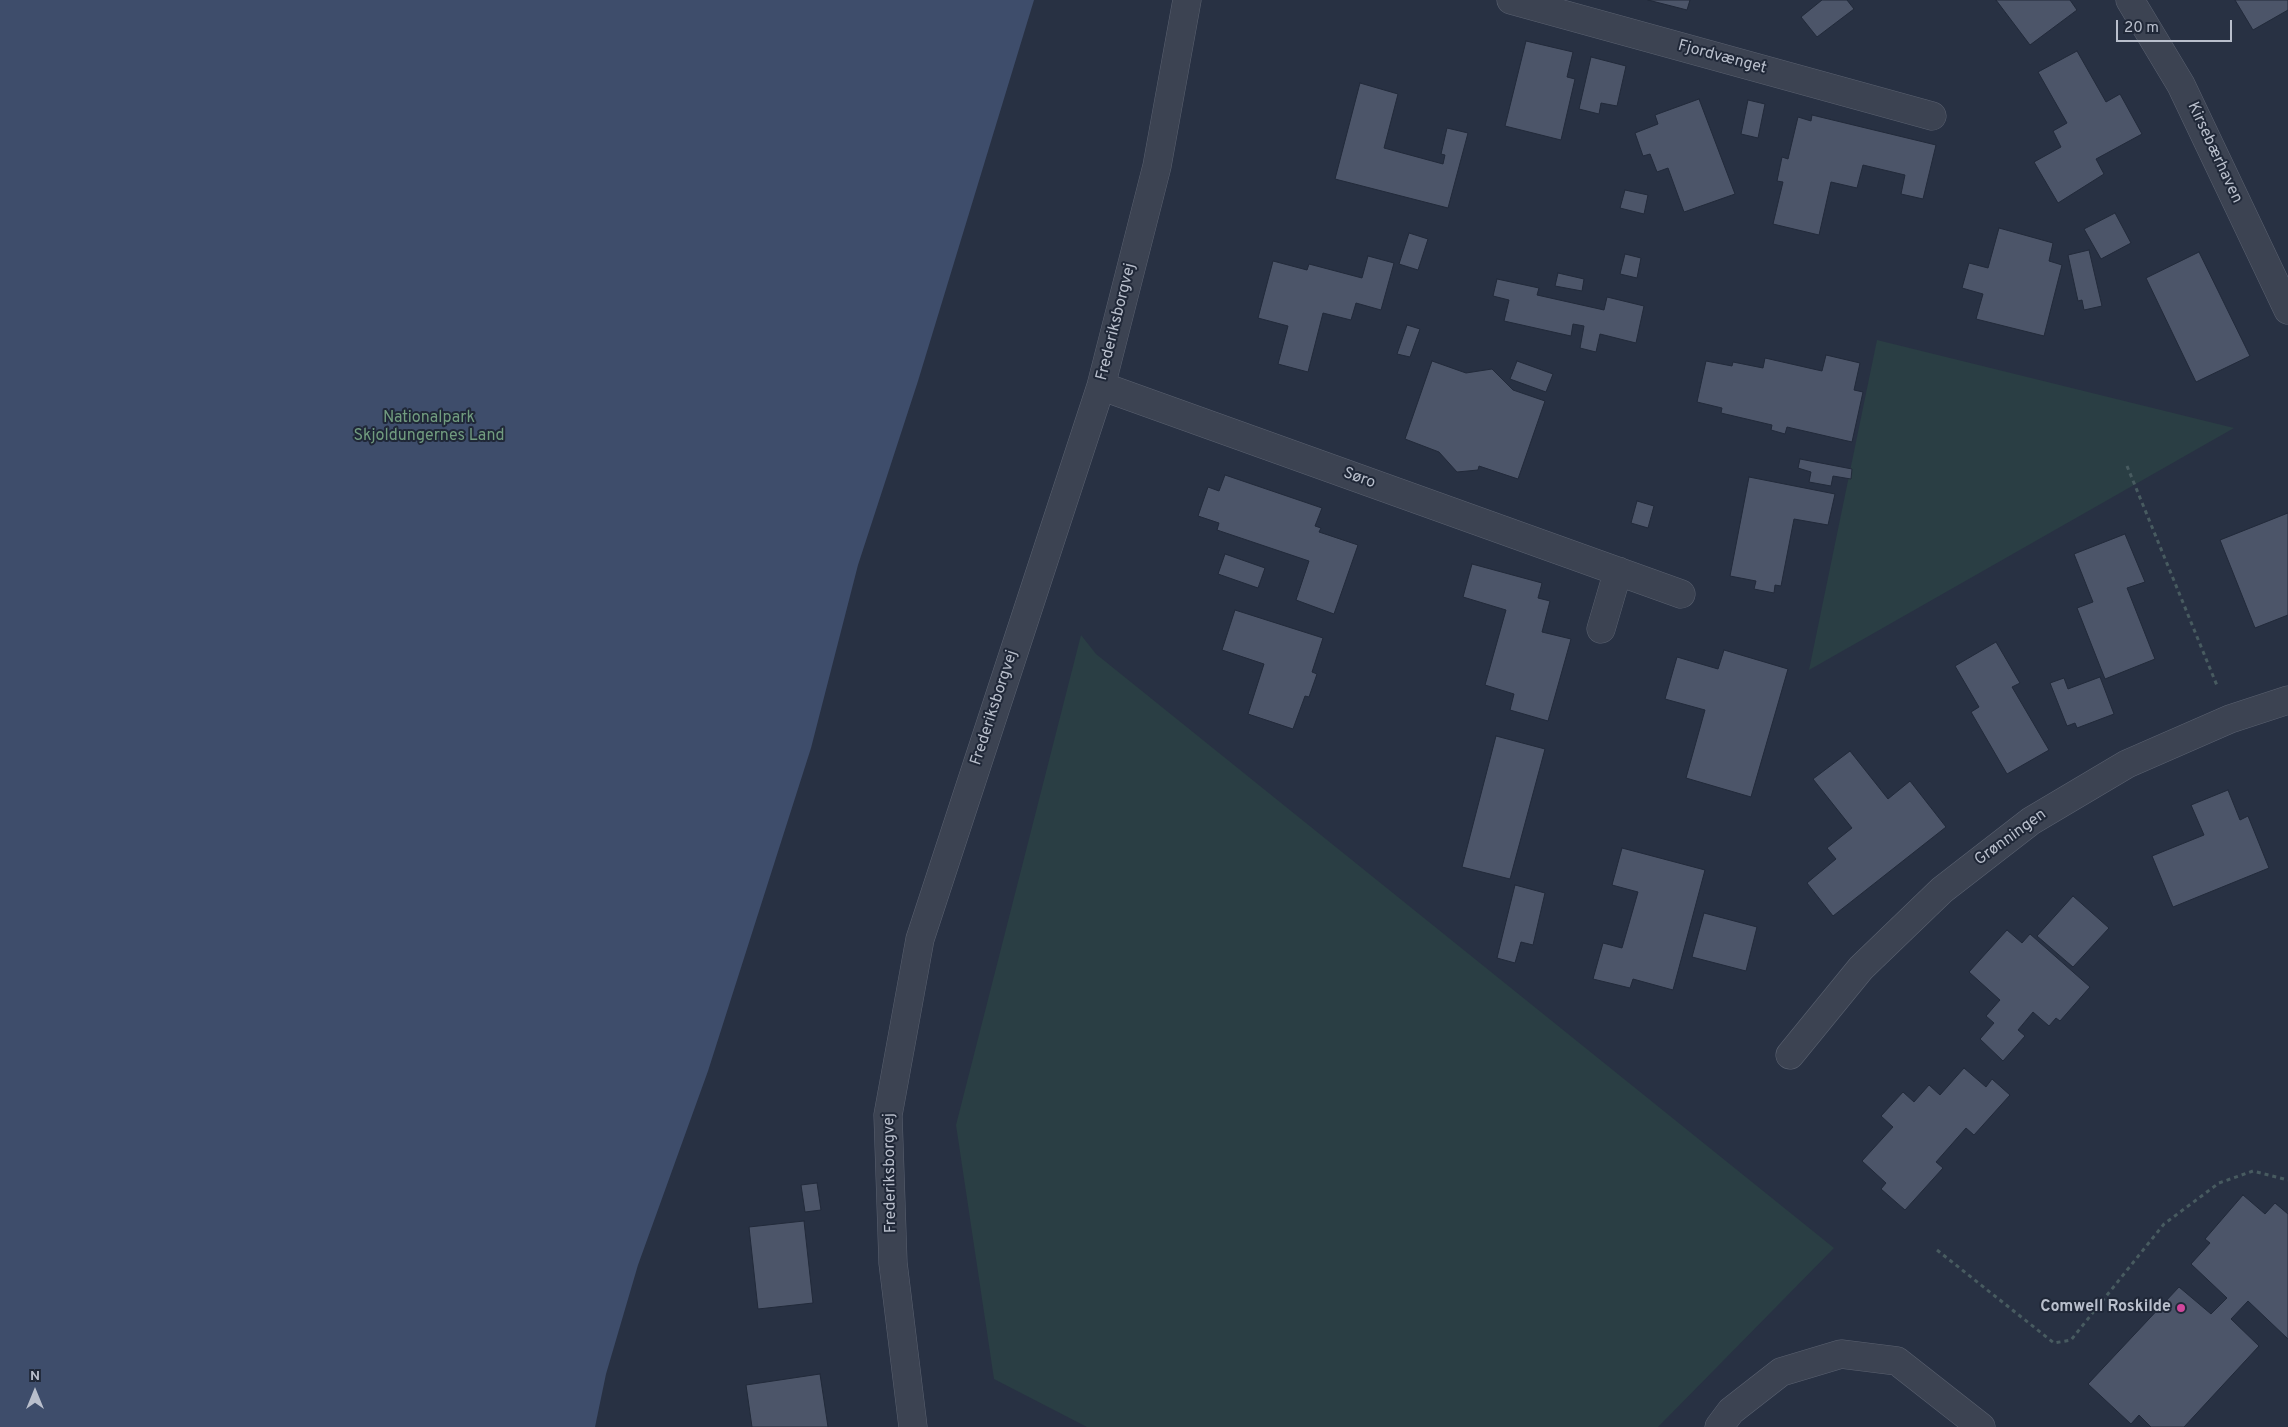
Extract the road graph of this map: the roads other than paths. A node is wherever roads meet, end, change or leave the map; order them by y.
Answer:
1 (1188, 0) edge
2 (1511, 0) edge
3 (2130, 0) edge
4 (1932, 116) dead end
5 (2288, 310) edge
6 (1101, 386) junction
7 (1618, 571) junction
8 (1681, 594) dead end
9 (1601, 629) dead end
10 (2288, 700) edge
11 (1790, 1055) dead end
12 (913, 1427) edge
13 (1719, 1427) edge
14 (1981, 1427) edge

1 - 6 street, Frederiksborgvej
2 - 4 street, Fjordvænget
3 - 5 street, Kirsebærhaven
6 - 7 street, Søro
6 - 12 street, Frederiksborgvej
7 - 8 street, Søro
7 - 9 street
10 - 11 street, Grønningen
13 - 14 street

